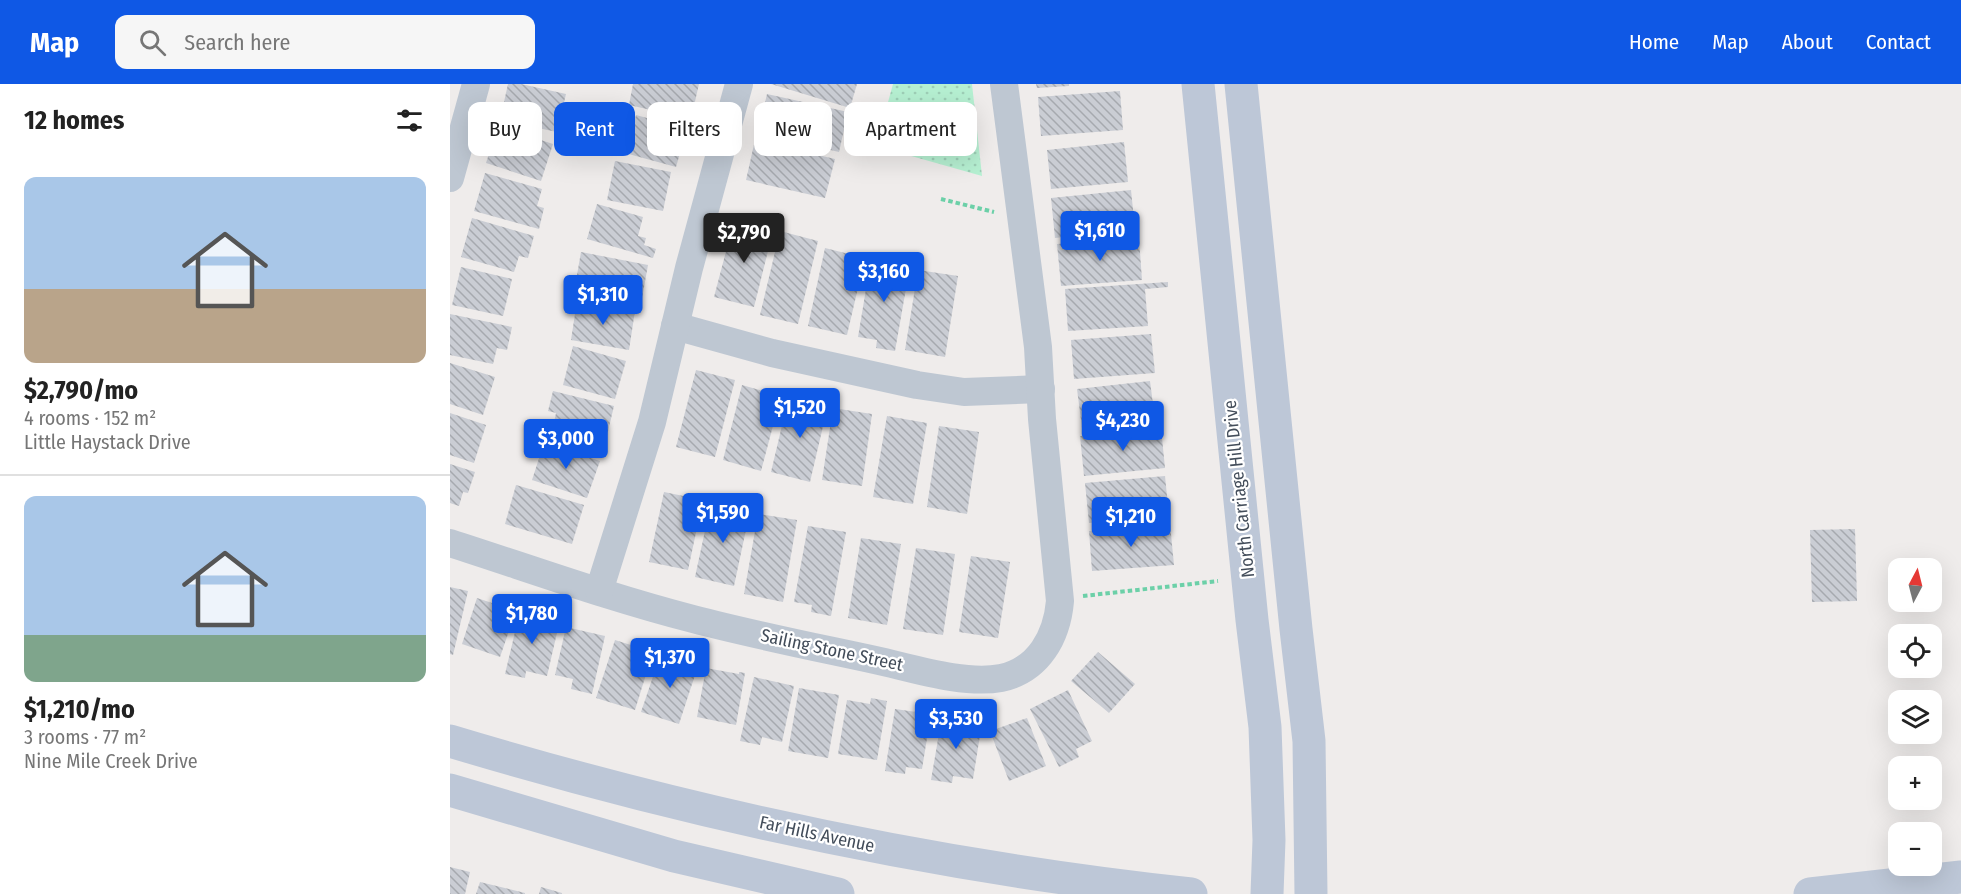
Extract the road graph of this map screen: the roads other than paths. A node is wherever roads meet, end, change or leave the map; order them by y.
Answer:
1 (476, 84) edge
2 (739, 84) edge
3 (1004, 84) edge
4 (1198, 84) edge
5 (1241, 84) edge
6 (450, 178) edge
7 (675, 326) junction
8 (1041, 390) junction
9 (450, 543) edge
10 (599, 591) junction
11 (450, 741) edge
12 (450, 790) edge
13 (1961, 877) edge
14 (838, 894) edge
15 (1191, 894) edge
16 (1267, 894) edge
17 (1311, 894) edge
18 (1810, 894) edge

1 - 6 street
2 - 7 street
3 - 8 street
4 - 16 street, North Carriage Hill Drive
5 - 17 street
7 - 8 street
7 - 10 street
8 - 10 street, Sailing Stone Street
9 - 10 street, Sailing Stone Street
11 - 15 street, Far Hills Avenue
12 - 14 street
13 - 18 street

